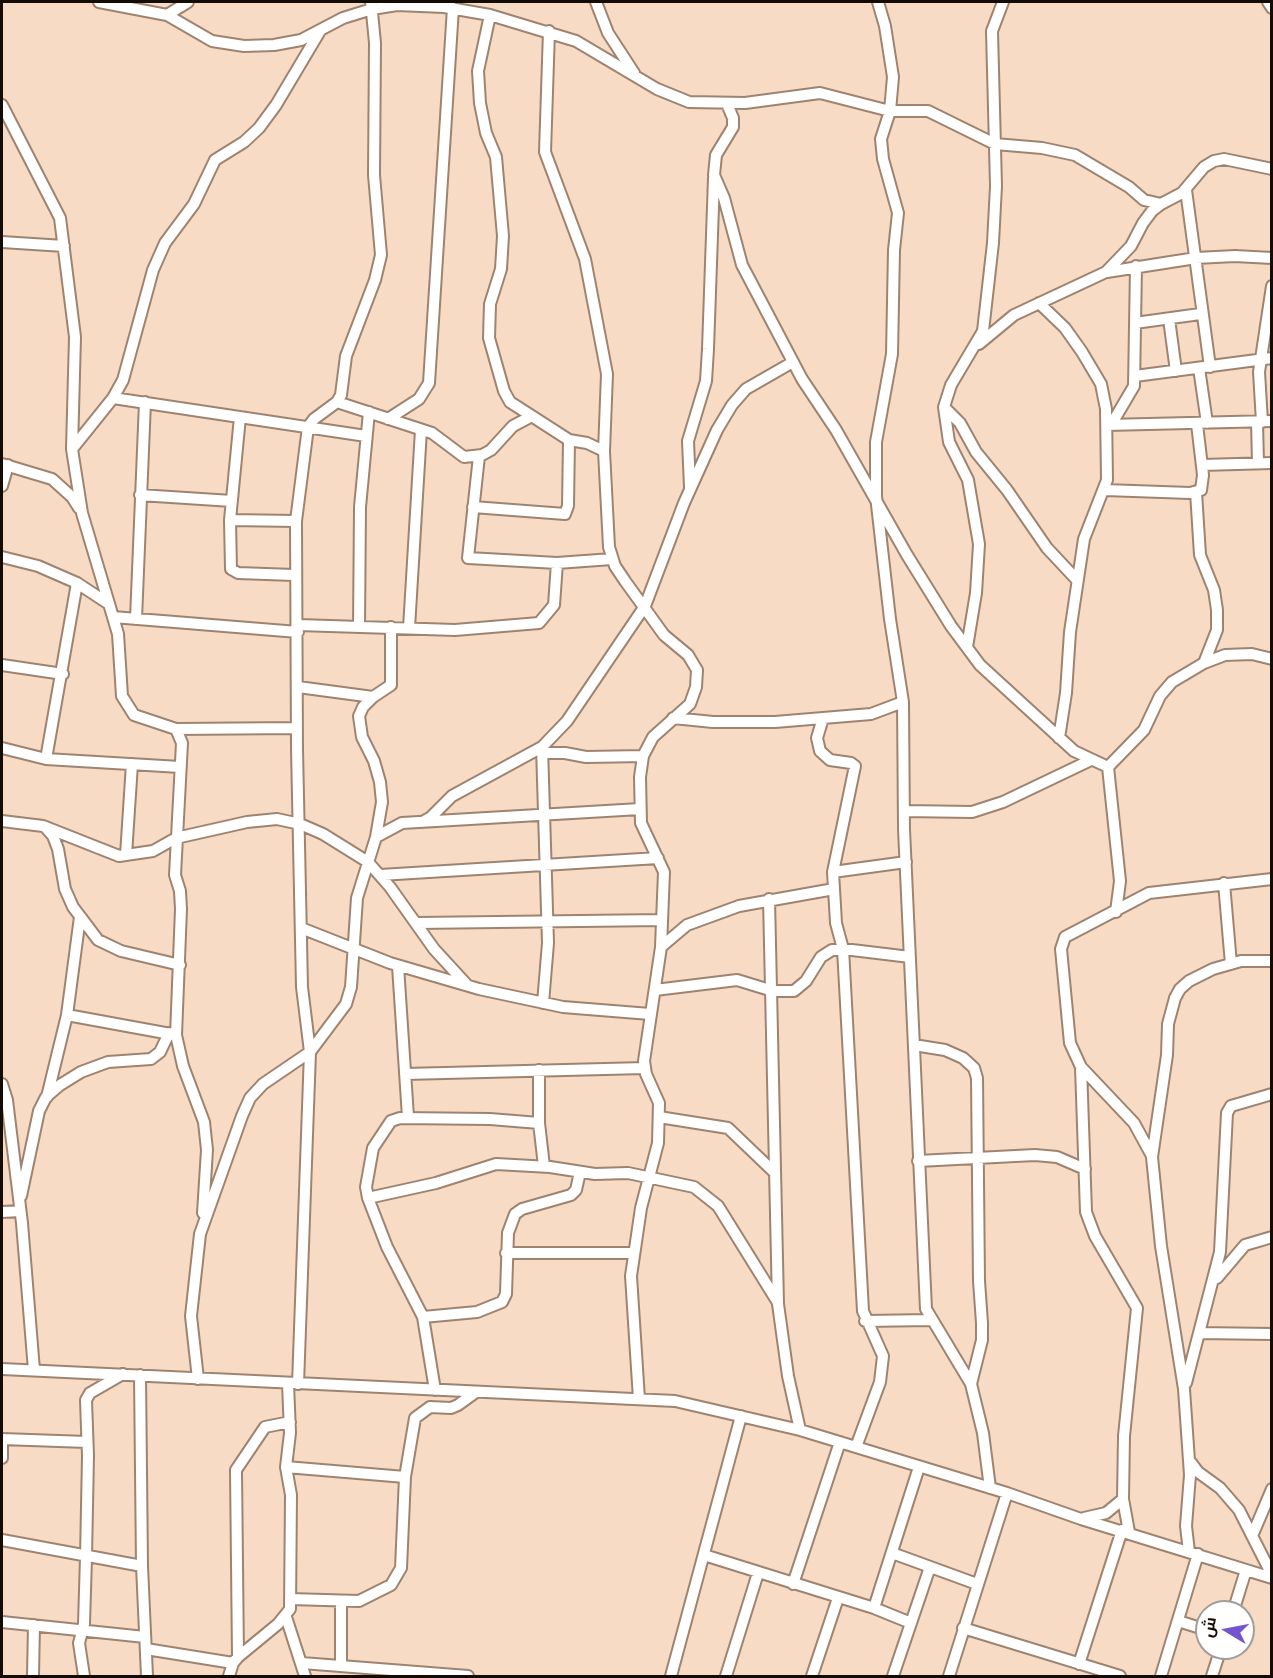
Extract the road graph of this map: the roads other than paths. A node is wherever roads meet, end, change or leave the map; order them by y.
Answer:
1 (99, 2) edge
2 (188, 2) edge
3 (596, 2) edge
4 (878, 2) edge
5 (1003, 2) edge
6 (1268, 2) edge
7 (371, 5) edge
8 (453, 8) junction
9 (1272, 9) edge
10 (167, 15) junction
11 (490, 15) junction
12 (320, 31) junction
13 (549, 31) junction
14 (636, 76) junction
15 (727, 104) junction
16 (2, 105) edge
17 (890, 111) junction
18 (4, 119) edge
19 (995, 144) junction
20 (1272, 170) edge
21 (714, 176) junction
22 (1186, 190) junction
23 (1161, 204) junction
24 (2, 242) edge
25 (64, 246) junction
26 (1196, 258) junction
27 (1272, 258) edge
28 (1136, 266) junction
29 (1106, 272) junction
30 (1272, 286) edge
31 (1039, 303) junction
32 (1200, 314) junction
33 (1169, 319) junction
34 (1135, 322) junction
35 (972, 351) junction
36 (1266, 359) edge
37 (793, 362) junction
38 (1204, 368) junction
39 (1176, 371) junction
40 (1135, 376) junction
41 (113, 398) junction
42 (145, 402) junction
43 (337, 402) junction
44 (944, 407) junction
45 (369, 412) junction
46 (240, 417) junction
47 (530, 417) junction
48 (388, 419) junction
49 (1264, 421) edge
50 (1202, 423) junction
51 (1109, 425) junction
52 (308, 427) junction
53 (421, 430) junction
54 (366, 436) junction
55 (569, 440) junction
56 (72, 449) junction
57 (604, 451) junction
58 (478, 456) junction
59 (1258, 463) junction
60 (4, 464) edge
61 (1272, 464) edge
62 (1202, 465) junction
63 (2, 486) edge
64 (1105, 490) junction
65 (1196, 492) junction
66 (140, 495) junction
67 (688, 496) junction
68 (876, 496) junction
69 (231, 501) junction
70 (473, 507) junction
71 (82, 513) junction
72 (230, 520) junction
73 (296, 520) junction
74 (2, 557) edge
75 (612, 559) junction
76 (557, 563) junction
77 (294, 575) junction
78 (1077, 580) junction
79 (77, 583) junction
80 (110, 604) junction
81 (645, 606) junction
82 (113, 617) junction
83 (136, 619) junction
84 (359, 627) junction
85 (391, 627) junction
86 (298, 628) junction
87 (409, 628) junction
88 (967, 647) junction
89 (1272, 650) edge
90 (1252, 654) junction
91 (1272, 658) edge
92 (1204, 663) junction
93 (2, 665) edge
94 (63, 674) junction
95 (298, 687) junction
96 (373, 697) junction
97 (903, 702) junction
98 (673, 718) junction
99 (823, 718) junction
100 (297, 728) junction
101 (176, 729) junction
102 (1059, 738) junction
103 (2, 748) edge
104 (542, 750) junction
105 (643, 756) junction
106 (46, 759) junction
107 (1091, 760) junction
108 (132, 764) junction
109 (180, 767) junction
110 (1108, 767) junction
111 (640, 809) junction
112 (905, 810) junction
113 (546, 815) junction
114 (2, 821) edge
115 (424, 821) junction
116 (300, 824) junction
117 (43, 826) junction
118 (376, 837) junction
119 (176, 838) junction
120 (126, 855) junction
121 (658, 858) junction
122 (368, 862) junction
123 (906, 862) junction
124 (547, 865) junction
125 (833, 872) junction
126 (380, 875) junction
127 (1272, 879) edge
128 (1224, 883) junction
129 (834, 889) junction
130 (770, 899) junction
131 (1116, 912) junction
132 (80, 917) junction
133 (662, 920) junction
134 (548, 921) junction
135 (416, 923) junction
136 (301, 928) junction
137 (661, 947) junction
138 (352, 949) junction
139 (843, 949) junction
140 (910, 957) junction
141 (1272, 961) edge
142 (1231, 964) junction
143 (180, 965) junction
144 (398, 966) junction
145 (467, 985) junction
146 (655, 990) junction
147 (773, 991) junction
148 (543, 1002) junction
149 (650, 1014) junction
150 (67, 1016) junction
151 (173, 1034) junction
152 (914, 1045) junction
153 (310, 1052) junction
154 (1081, 1067) junction
155 (645, 1068) junction
156 (538, 1070) junction
157 (405, 1074) junction
158 (2, 1084) edge
159 (1272, 1094) edge
160 (46, 1097) junction
161 (408, 1117) junction
162 (659, 1117) junction
163 (539, 1123) junction
164 (7, 1152) edge
165 (978, 1157) junction
166 (1152, 1157) junction
167 (918, 1161) junction
168 (544, 1166) junction
169 (1085, 1169) junction
170 (580, 1172) junction
171 (774, 1172) junction
172 (647, 1179) junction
173 (368, 1198) junction
174 (20, 1207) junction
175 (2, 1212) edge
176 (200, 1234) junction
177 (1272, 1237) edge
178 (506, 1252) junction
179 (633, 1253) junction
180 (1212, 1286) junction
181 (778, 1304) junction
182 (423, 1317) junction
183 (930, 1320) junction
184 (866, 1321) junction
185 (1198, 1333) junction
186 (1272, 1334) edge
187 (2, 1369) edge
188 (34, 1370) junction
189 (123, 1374) junction
190 (140, 1375) junction
191 (198, 1379) junction
192 (293, 1384) junction
193 (971, 1384) junction
194 (1184, 1389) junction
195 (435, 1390) junction
196 (476, 1392) junction
197 (639, 1399) junction
198 (741, 1416) junction
199 (290, 1422) junction
200 (800, 1430) junction
201 (2, 1439) edge
202 (87, 1442) junction
203 (840, 1442) junction
204 (856, 1447) junction
205 (2, 1458) edge
206 (1189, 1460) junction
207 (286, 1467) junction
208 (919, 1467) junction
209 (405, 1477) junction
210 (990, 1488) junction
211 (1272, 1490) edge
212 (1007, 1492) junction
213 (1123, 1499) junction
214 (1081, 1519) junction
215 (1126, 1531) junction
216 (1252, 1536) junction
217 (2, 1540) edge
218 (892, 1553) junction
219 (1193, 1553) junction
220 (704, 1555) junction
221 (86, 1557) junction
222 (142, 1566) junction
223 (930, 1567) junction
224 (1246, 1570) junction
225 (758, 1573) junction
226 (1272, 1577) edge
227 (792, 1584) junction
228 (977, 1584) junction
229 (838, 1598) junction
230 (290, 1599) junction
231 (1237, 1600) edge
232 (340, 1602) junction
233 (874, 1608) junction
234 (286, 1617) junction
235 (1178, 1621) junction
236 (2, 1622) edge
237 (911, 1623) junction
238 (34, 1625) junction
239 (1195, 1626) edge
240 (963, 1628) junction
241 (83, 1629) junction
242 (145, 1636) junction
243 (146, 1649) junction
244 (235, 1660) junction
245 (1217, 1660) edge
246 (302, 1663) junction
247 (1079, 1664) junction
248 (341, 1665) junction
249 (449, 1676) edge
250 (672, 1676) edge
251 (1114, 1676) edge
252 (33, 1677) edge
253 (84, 1677) edge
254 (147, 1677) edge
255 (230, 1677) edge
256 (305, 1677) edge
257 (468, 1677) edge
258 (726, 1677) edge
259 (812, 1677) edge
260 (893, 1677) edge
261 (948, 1677) edge
262 (1161, 1677) edge
263 (1212, 1677) edge

1 - 10 street
2 - 10 street
3 - 14 street
4 - 17 street
5 - 19 street
6 - 9 street
7 - 8 street
7 - 12 street
7 - 43 street
8 - 11 street
8 - 48 street
10 - 12 street
11 - 13 street
11 - 47 street
12 - 41 street
13 - 14 street
13 - 57 street
14 - 15 street
15 - 17 street
15 - 21 street
16 - 18 street
17 - 19 street
17 - 68 street
18 - 25 street
19 - 23 street
19 - 35 street
20 - 22 street
21 - 37 street
21 - 67 street
22 - 23 street
22 - 26 street
23 - 29 street
24 - 25 street
25 - 56 street
26 - 27 street
26 - 28 street
26 - 32 street
28 - 29 street
28 - 34 street
29 - 31 street
30 - 36 street
31 - 35 street
31 - 51 street
32 - 33 street
32 - 38 street
33 - 34 street
33 - 39 street
34 - 40 street
35 - 44 street
36 - 38 street
36 - 49 street
37 - 67 street
37 - 68 street
38 - 39 street
38 - 50 street
39 - 40 street
40 - 51 street
41 - 42 street
41 - 56 street
42 - 46 street
42 - 66 street
43 - 45 street
43 - 52 street
44 - 78 street
44 - 88 street
45 - 48 street
45 - 54 street
46 - 52 street
46 - 69 street
47 - 55 street
47 - 58 street
48 - 53 street
49 - 50 street
49 - 59 street
50 - 51 street
50 - 62 street
51 - 64 street
52 - 54 street
52 - 73 street
53 - 58 street
53 - 87 street
54 - 84 street
55 - 57 street
55 - 70 street
56 - 71 street
57 - 75 street
58 - 70 street
59 - 61 street
59 - 62 street
60 - 63 street
60 - 71 street
62 - 65 street
64 - 65 street
64 - 78 street
65 - 92 street
66 - 69 street
66 - 83 street
67 - 81 street
68 - 88 street
68 - 97 street
69 - 72 street
70 - 76 street
71 - 80 street
72 - 73 street
72 - 77 street
73 - 77 street
74 - 79 street
75 - 76 street
75 - 81 street
76 - 87 street
77 - 86 street
78 - 102 street
79 - 80 street
79 - 94 street
80 - 82 street
81 - 98 street
81 - 104 street
82 - 83 street
82 - 101 street
83 - 86 street
84 - 85 street
84 - 86 street
85 - 87 street
85 - 96 street
86 - 95 street
88 - 102 street
89 - 90 street
90 - 91 street
90 - 92 street
92 - 110 street
93 - 94 street
94 - 106 street
95 - 96 street
95 - 100 street
96 - 118 street
97 - 99 street
97 - 112 street
98 - 99 street
98 - 105 street
99 - 125 street
100 - 101 street
100 - 116 street
101 - 109 street
102 - 107 street
103 - 106 street
104 - 105 street
104 - 113 street
104 - 115 street
105 - 111 street
106 - 108 street
107 - 110 street
107 - 112 street
108 - 109 street
108 - 120 street
109 - 119 street
110 - 131 street
111 - 113 street
111 - 121 street
112 - 123 street
113 - 115 street
113 - 124 street
114 - 117 street
115 - 118 street
116 - 119 street
116 - 122 street
116 - 136 street
117 - 120 street
117 - 132 street
118 - 122 street
119 - 120 street
119 - 143 street
121 - 124 street
121 - 133 street
122 - 126 street
122 - 138 street
123 - 125 street
123 - 140 street
124 - 126 street
124 - 134 street
125 - 129 street
126 - 135 street
127 - 128 street
128 - 131 street
128 - 142 street
129 - 130 street
129 - 139 street
130 - 137 street
130 - 147 street
131 - 154 street
132 - 143 street
132 - 150 street
133 - 134 street
133 - 137 street
134 - 135 street
134 - 148 street
135 - 145 street
136 - 138 street
136 - 153 street
137 - 146 street
138 - 144 street
138 - 153 street
139 - 140 street
139 - 147 street
139 - 184 street
140 - 152 street
141 - 142 street
142 - 166 street
143 - 151 street
144 - 145 street
144 - 157 street
145 - 148 street
146 - 147 street
146 - 149 street
147 - 171 street
148 - 149 street
149 - 155 street
150 - 151 street
150 - 160 street
151 - 160 street
151 - 176 street
152 - 165 street
152 - 167 street
153 - 176 street
153 - 192 street
154 - 166 street
154 - 169 street
155 - 156 street
155 - 162 street
156 - 157 street
156 - 163 street
157 - 161 street
158 - 164 street
159 - 180 street
160 - 174 street
161 - 163 street
161 - 173 street
162 - 171 street
162 - 172 street
163 - 168 street
164 - 174 street
165 - 167 street
165 - 169 street
165 - 193 street
166 - 194 street
167 - 183 street
168 - 170 street
168 - 173 street
169 - 213 street
170 - 172 street
170 - 178 street
171 - 181 street
172 - 179 street
172 - 181 street
173 - 182 street
174 - 175 street
174 - 188 street
176 - 191 street
177 - 180 street
178 - 179 street
178 - 182 street
179 - 197 street
180 - 185 street
181 - 200 street
182 - 195 street
183 - 184 street
183 - 193 street
184 - 204 street
185 - 186 street
185 - 194 street
187 - 188 street
188 - 189 street
189 - 190 street
189 - 202 street
190 - 191 street
190 - 222 street
191 - 192 street
192 - 195 street
192 - 199 street
193 - 210 street
194 - 206 street
195 - 196 street
196 - 197 street
196 - 209 street
197 - 198 street
198 - 200 street
198 - 220 street
199 - 207 street
199 - 244 street
200 - 203 street
201 - 202 street
201 - 205 street
202 - 221 street
203 - 204 street
203 - 227 street
204 - 208 street
206 - 216 street
206 - 219 street
207 - 209 street
207 - 230 street
208 - 210 street
208 - 218 street
209 - 232 street
210 - 212 street
211 - 216 street
212 - 214 street
212 - 228 street
213 - 214 street
213 - 215 street
214 - 215 street
215 - 219 street
215 - 247 street
216 - 226 street
217 - 221 street
218 - 223 street
218 - 233 street
219 - 224 street
219 - 235 street
220 - 225 street
220 - 250 street
221 - 222 street
221 - 241 street
222 - 242 street
223 - 228 street
223 - 237 street
224 - 226 street
224 - 231 street
225 - 227 street
225 - 258 street
227 - 229 street
228 - 240 street
229 - 233 street
229 - 259 street
230 - 232 street
230 - 234 street
232 - 248 street
233 - 237 street
234 - 244 street
234 - 246 street
235 - 239 street
235 - 262 street
236 - 238 street
237 - 260 street
238 - 241 street
238 - 252 street
240 - 247 street
240 - 261 street
241 - 242 street
241 - 253 street
242 - 243 street
243 - 244 street
243 - 254 street
244 - 255 street
245 - 263 street
246 - 248 street
246 - 256 street
247 - 251 street
248 - 249 street
249 - 257 street

